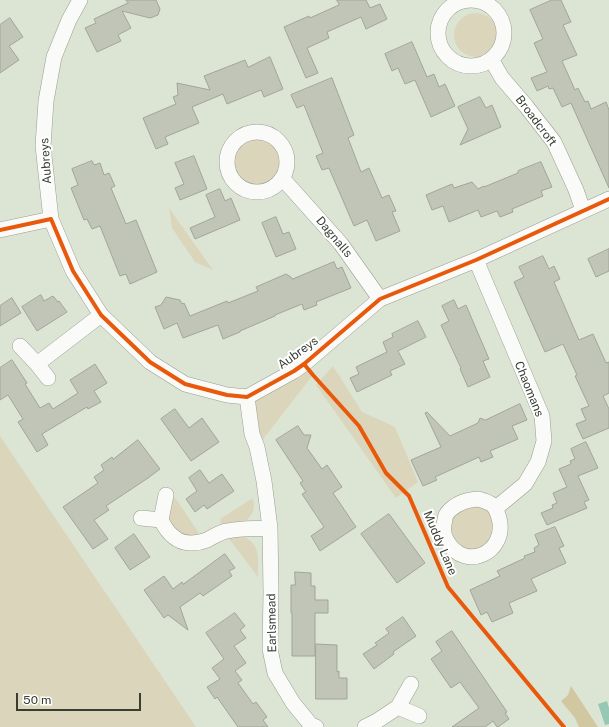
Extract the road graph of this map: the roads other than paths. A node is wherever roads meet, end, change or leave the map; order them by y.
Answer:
1 (80, 0) edge
2 (491, 59) junction
3 (283, 178) junction
4 (609, 199) edge
5 (583, 210) junction
6 (51, 218) junction
7 (0, 230) edge
8 (476, 260) junction
9 (380, 300) junction
10 (101, 315) junction
11 (20, 346) dead end
12 (37, 364) junction
13 (48, 378) dead end
14 (247, 397) junction
15 (166, 495) dead end
16 (496, 508) dead end
17 (140, 518) dead end
18 (161, 520) junction
19 (270, 528) junction
20 (410, 684) dead end
21 (398, 707) junction
22 (419, 716) dead end
23 (316, 727) edge
24 (365, 727) edge

1 - 6 street, Aubreys
2 - 2 street
2 - 5 street, Broadcroft
3 - 3 street
3 - 9 street, Dagnalls
4 - 5 street, Aubreys
5 - 8 street, Aubreys
6 - 7 street
6 - 10 street, Aubreys
8 - 9 street, Aubreys
8 - 16 street, Chaomans
9 - 14 street, Aubreys
10 - 12 street
10 - 14 street, Aubreys
11 - 12 street
12 - 13 street
14 - 19 street, Earlsmead
15 - 18 street
17 - 18 street
18 - 19 street
19 - 23 street, Earlsmead
20 - 21 street
21 - 22 street
21 - 24 street

